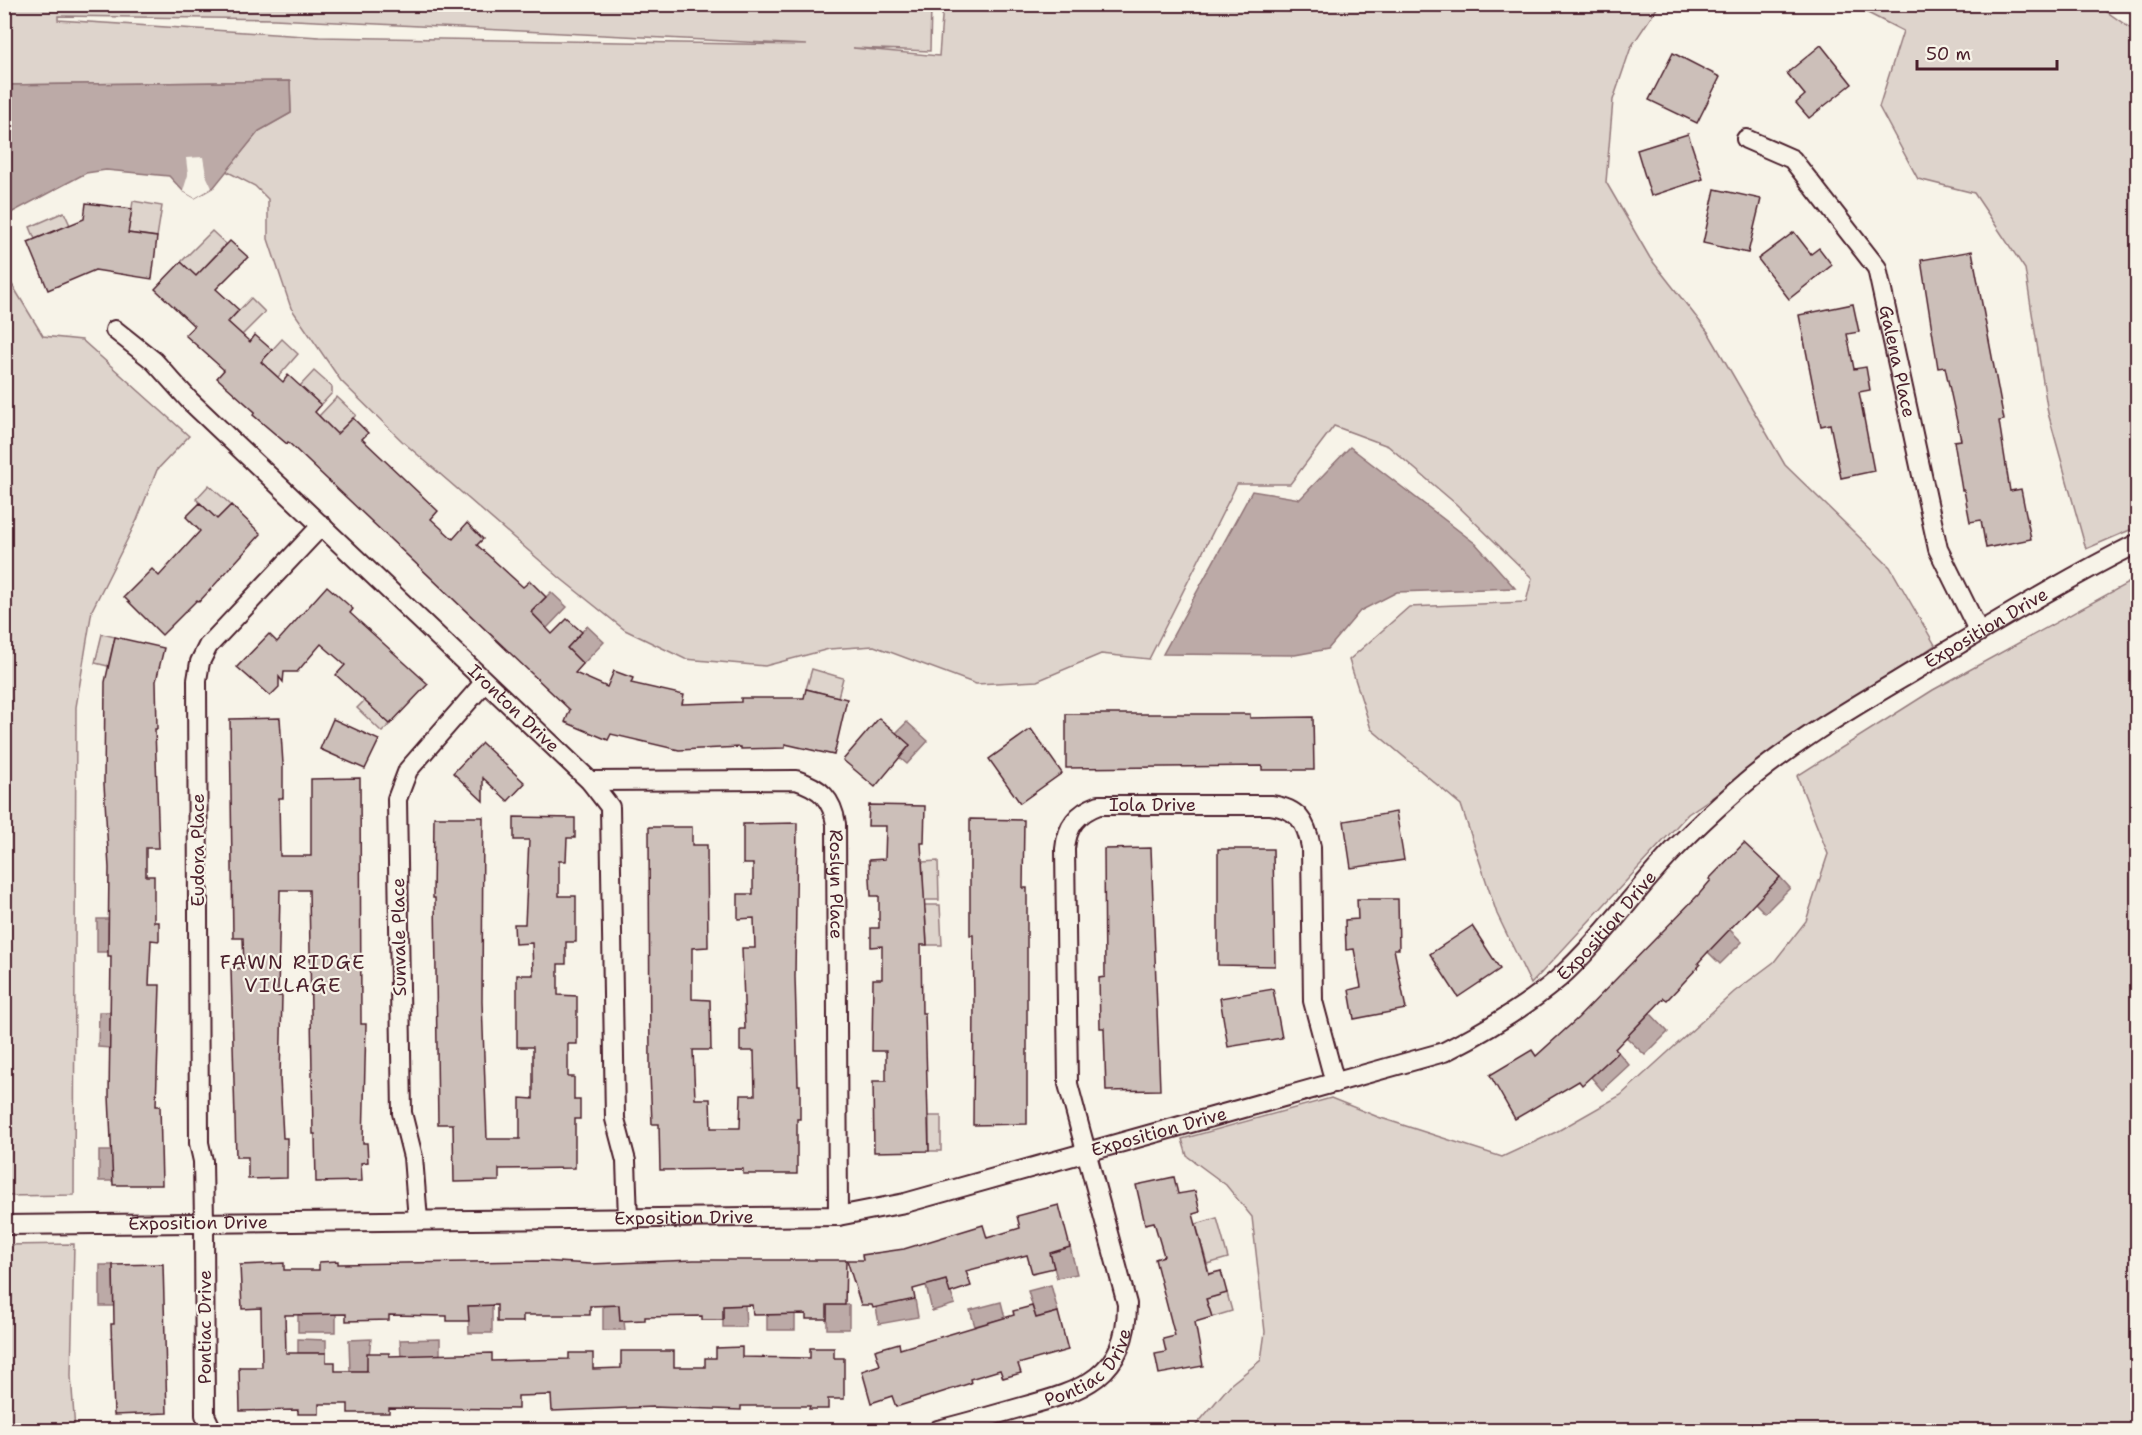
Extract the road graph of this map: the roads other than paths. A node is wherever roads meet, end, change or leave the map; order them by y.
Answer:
1 (1746, 139) dead end
2 (115, 330) dead end
3 (322, 525) junction
4 (2138, 543) edge
5 (1979, 632) junction
6 (484, 682) junction
7 (590, 781) junction
8 (1335, 1083) junction
9 (1086, 1153) junction
10 (838, 1216) junction
11 (628, 1219) junction
12 (418, 1220) junction
13 (204, 1222) junction
14 (4, 1225) edge
15 (212, 1431) edge
16 (938, 1431) edge

1 - 5 street, Galena Place
2 - 3 street, Ironton Drive
3 - 6 street, Ironton Drive
3 - 13 street, Eudora Place
4 - 5 street, Exposition Drive
5 - 8 street, Exposition Drive
6 - 7 street, Ironton Drive
6 - 12 street, Sunvale Place
7 - 10 street, Roslyn Place
7 - 11 street, Ironton Drive
8 - 9 street, Exposition Drive
8 - 9 street, Iola Drive
9 - 10 street, Exposition Drive
9 - 16 street, Pontiac Drive
10 - 11 street, Exposition Drive
11 - 12 street, Exposition Drive
12 - 13 street, Exposition Drive
13 - 14 street, Exposition Drive
13 - 15 street, Pontiac Drive

